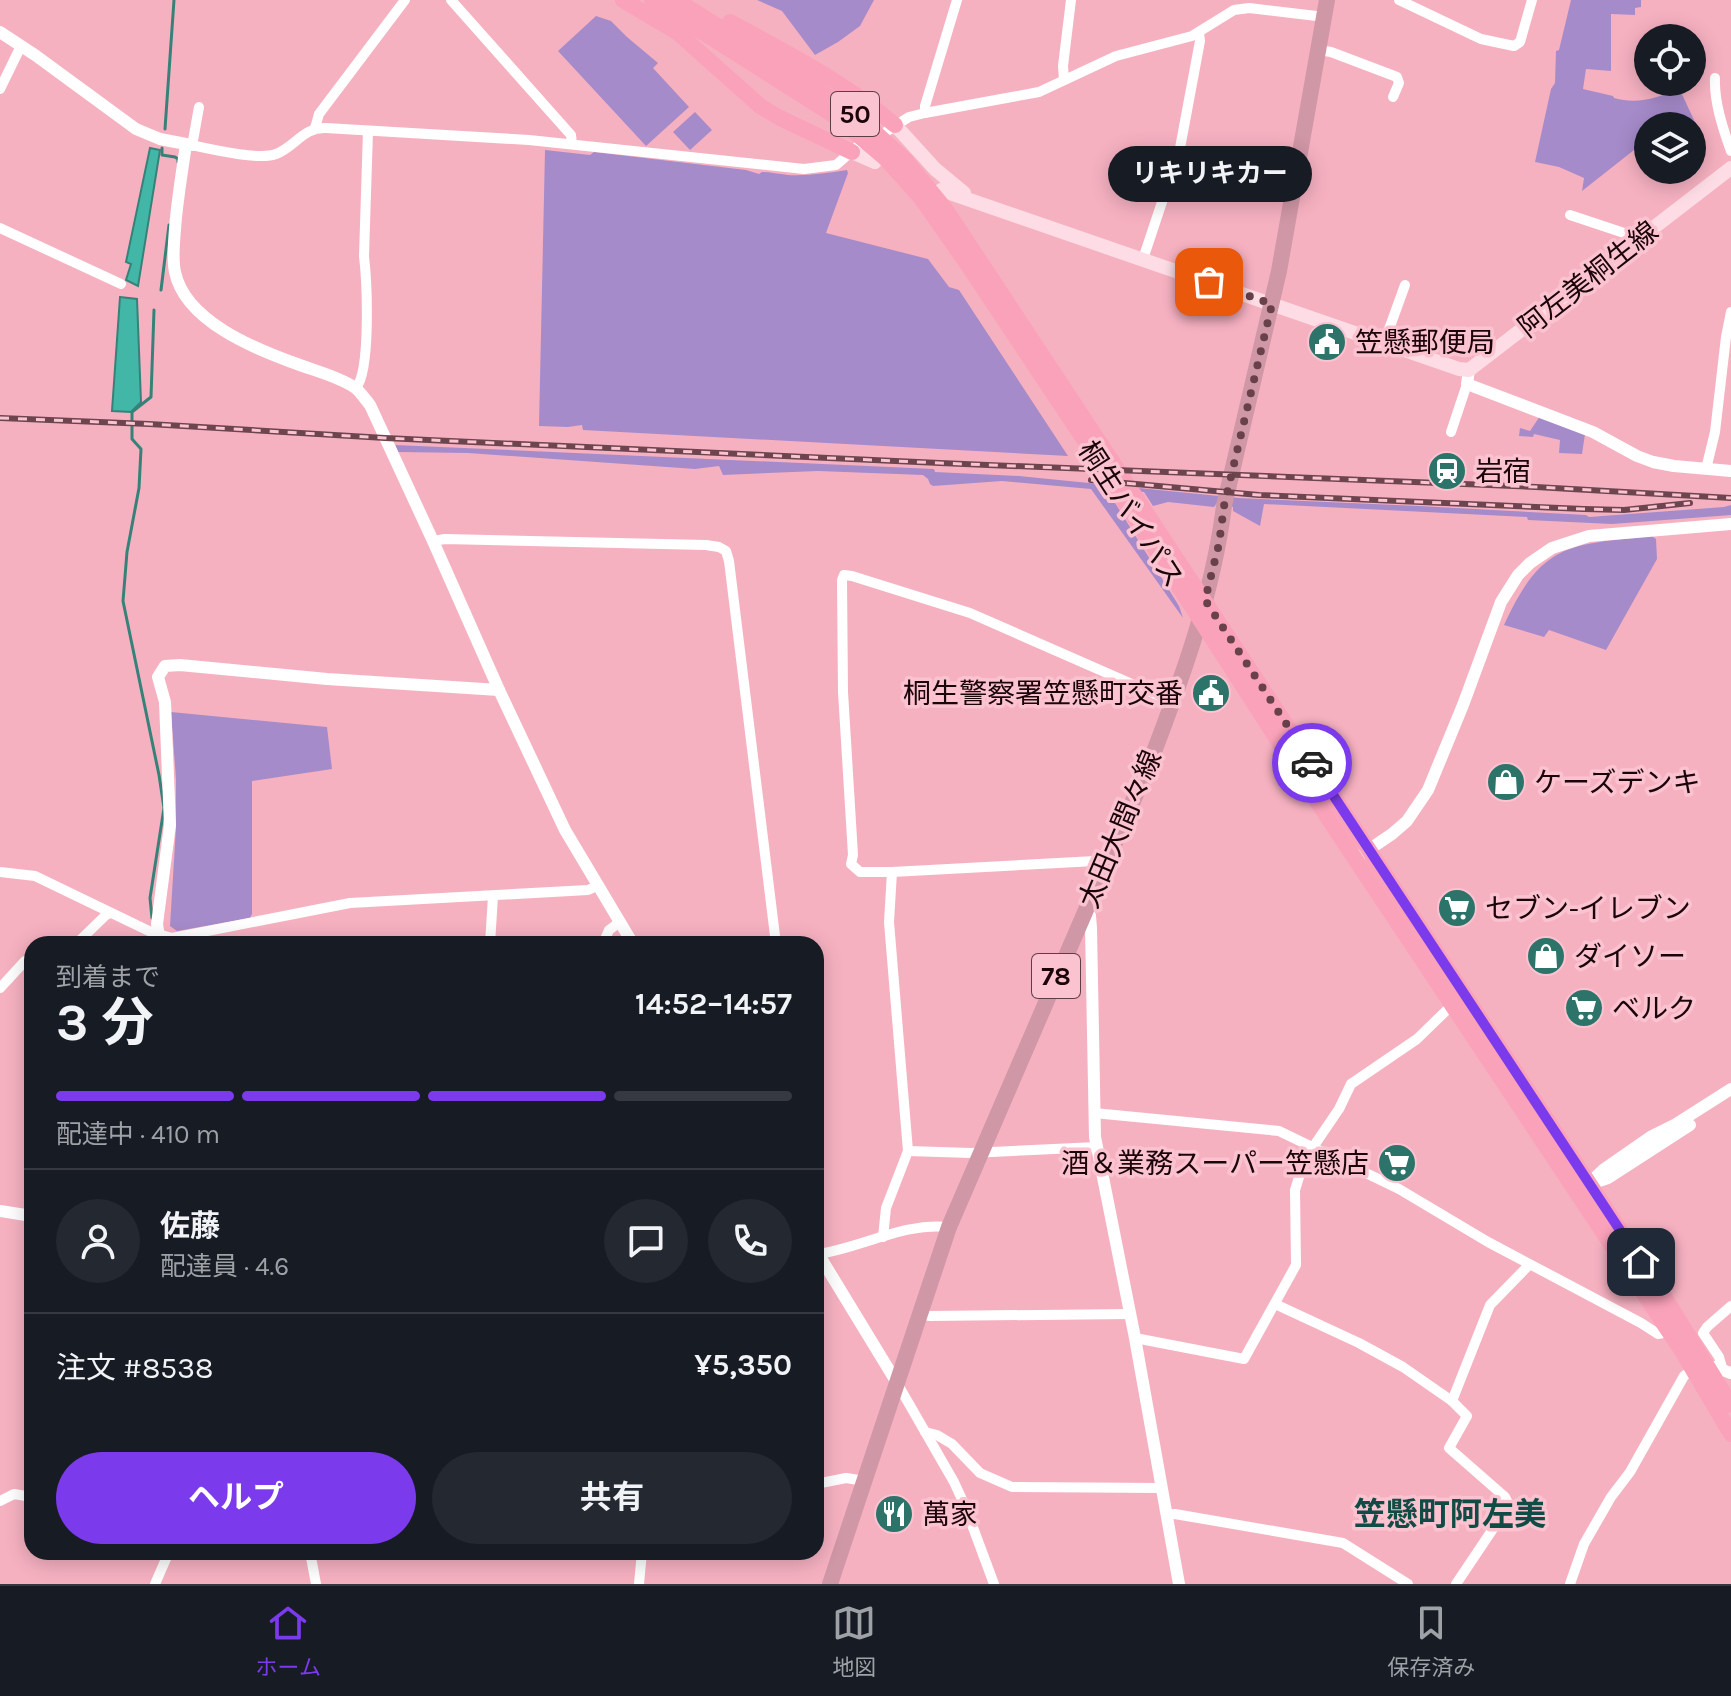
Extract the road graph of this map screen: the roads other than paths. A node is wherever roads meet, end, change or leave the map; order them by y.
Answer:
1 (405, 0) edge
2 (451, 0) edge
3 (623, 0) edge
4 (652, 0) edge
5 (676, 0) edge
6 (690, 0) edge
7 (957, 0) edge
8 (1071, 0) edge
9 (1399, 0) edge
10 (1532, 0) edge
11 (1326, 9) edge
12 (0, 32) edge
13 (1199, 33) junction
14 (21, 46) junction
15 (1319, 50) junction
16 (1715, 78) dead end
17 (1064, 80) junction
18 (0, 89) edge
19 (1393, 97) dead end
20 (199, 107) dead end
21 (925, 113) junction
22 (315, 128) junction
23 (891, 128) junction
24 (368, 131) junction
25 (572, 144) junction
26 (189, 145) junction
27 (855, 149) junction
28 (1731, 151) edge
29 (875, 162) dead end
30 (1731, 168) edge
31 (941, 190) dead end
32 (974, 201) junction
33 (1570, 215) dead end
34 (0, 228) edge
35 (1635, 242) junction
36 (1143, 259) junction
37 (121, 284) dead end
38 (1405, 285) dead end
39 (1272, 304) junction
40 (1731, 312) edge
41 (1728, 338) edge
42 (1384, 343) junction
43 (1468, 377) junction
44 (356, 388) junction
45 (1451, 432) dead end
46 (1104, 460) junction
47 (1706, 469) junction
48 (1731, 471) edge
49 (1126, 493) junction
50 (1731, 524) edge
51 (433, 541) junction
52 (1205, 600) junction
53 (1199, 618) junction
54 (499, 690) junction
55 (1173, 702) junction
56 (1362, 855) junction
57 (1104, 864) junction
58 (0, 872) edge
59 (892, 872) junction
60 (597, 886) junction
61 (493, 896) junction
62 (1087, 907) junction
63 (110, 913) junction
64 (620, 922) junction
65 (84, 936) edge
66 (153, 936) edge
67 (159, 936) edge
68 (186, 936) edge
69 (490, 936) edge
70 (606, 936) edge
71 (628, 936) edge
72 (775, 936) edge
73 (24, 962) edge
74 (0, 988) edge
75 (1452, 1005) junction
76 (1731, 1089) edge
77 (1731, 1098) edge
78 (1094, 1113) junction
79 (1097, 1147) junction
80 (1313, 1147) junction
81 (908, 1151) junction
82 (980, 1152) junction
83 (1584, 1188) junction
84 (0, 1211) edge
85 (24, 1215) edge
86 (949, 1227) junction
87 (883, 1237) junction
88 (824, 1250) edge
89 (824, 1263) edge
90 (1529, 1265) junction
91 (1275, 1304) junction
92 (1731, 1306) edge
93 (919, 1314) junction
94 (1130, 1314) junction
95 (1668, 1332) junction
96 (1135, 1338) junction
97 (1714, 1370) edge
98 (897, 1383) junction
99 (1452, 1401) junction
100 (1731, 1405) edge
101 (925, 1432) junction
102 (1731, 1434) edge
103 (865, 1481) junction
104 (824, 1482) edge
105 (1161, 1488) junction
106 (24, 1496) edge
107 (0, 1501) edge
108 (1166, 1515) junction
109 (166, 1560) edge
110 (312, 1560) edge
111 (641, 1560) edge
112 (155, 1584) edge
113 (316, 1584) edge
114 (639, 1584) edge
115 (830, 1584) edge
116 (994, 1584) edge
117 (1179, 1584) edge
118 (1408, 1584) edge
119 (1456, 1584) edge
120 (1570, 1584) edge

1 - 22 street
2 - 25 street
3 - 27 highway, 50
4 - 46 highway, 桐生バイパス / 50
5 - 46 highway, 桐生バイパス / 50
6 - 23 highway
7 - 21 street
8 - 17 street
9 - 10 street
11 - 13 street
11 - 15 main road, 太田大間々線 / 78
12 - 14 street
13 - 17 street
13 - 36 street
14 - 18 street
14 - 26 street
15 - 19 street
15 - 39 main road, 太田大間々線 / 78
16 - 28 street
17 - 21 street
20 - 26 street
21 - 23 street
22 - 24 street
22 - 26 street
23 - 32 main road
24 - 25 street
24 - 44 street
25 - 27 street
26 - 44 street
27 - 29 main road
30 - 35 main road, 阿左美桐生線
31 - 32 main road
32 - 36 main road
33 - 35 street
34 - 37 street
35 - 43 main road, 阿左美桐生線
36 - 39 main road
38 - 42 street
39 - 42 main road
39 - 52 main road, 太田大間々線 / 78
40 - 41 street
41 - 47 street
42 - 43 main road
43 - 45 street
43 - 47 street
44 - 51 street
46 - 49 highway, 桐生バイパス / 50
47 - 48 street
49 - 52 highway, 桐生バイパス / 50
49 - 53 highway, 桐生バイパス / 50
50 - 56 street
51 - 54 street
51 - 72 street
52 - 53 main road, 太田大間々線 / 78
52 - 56 highway, 桐生バイパス / 50
53 - 55 main road, 太田大間々線 / 78
53 - 56 highway, 桐生バイパス / 50
54 - 60 street
54 - 67 street
55 - 57 main road, 太田大間々線 / 78
55 - 59 street
56 - 75 highway, 桐生バイパス / 50
56 - 83 highway, 桐生バイパス / 50
57 - 59 street
57 - 62 main road, 太田大間々線 / 78
58 - 63 street
59 - 81 street
60 - 61 street
60 - 64 street
61 - 68 street
61 - 69 street
62 - 78 street
62 - 82 main road, 太田大間々線 / 78
63 - 65 street
63 - 66 street
64 - 70 street
64 - 71 street
73 - 74 street
75 - 80 street
75 - 83 highway, 桐生バイパス / 50
76 - 83 street
77 - 83 street
78 - 79 street
78 - 80 street
79 - 82 street
79 - 94 street
80 - 90 street
80 - 91 street
81 - 82 street
81 - 87 street
82 - 86 main road, 太田大間々線 / 78
83 - 95 highway, 桐生バイパス / 50
83 - 97 highway, 桐生バイパス / 50
84 - 85 street
86 - 87 street
86 - 93 main road, 太田大間々線 / 78
87 - 88 street
89 - 98 street
90 - 95 street
90 - 99 street
91 - 96 street
91 - 99 street
92 - 97 street
93 - 94 street
93 - 98 main road, 太田大間々線 / 78
94 - 96 street
95 - 97 highway, 桐生バイパス / 50
96 - 105 street
97 - 100 highway, 桐生バイパス / 50
97 - 102 highway, 桐生バイパス / 50
97 - 120 street
98 - 101 street
98 - 103 main road, 太田大間々線 / 78
99 - 119 street
101 - 105 street
101 - 116 street
103 - 104 street
103 - 115 main road, 太田大間々線 / 78
105 - 108 street
106 - 107 street
108 - 117 street
108 - 118 street
109 - 112 street
110 - 113 street
111 - 114 street

